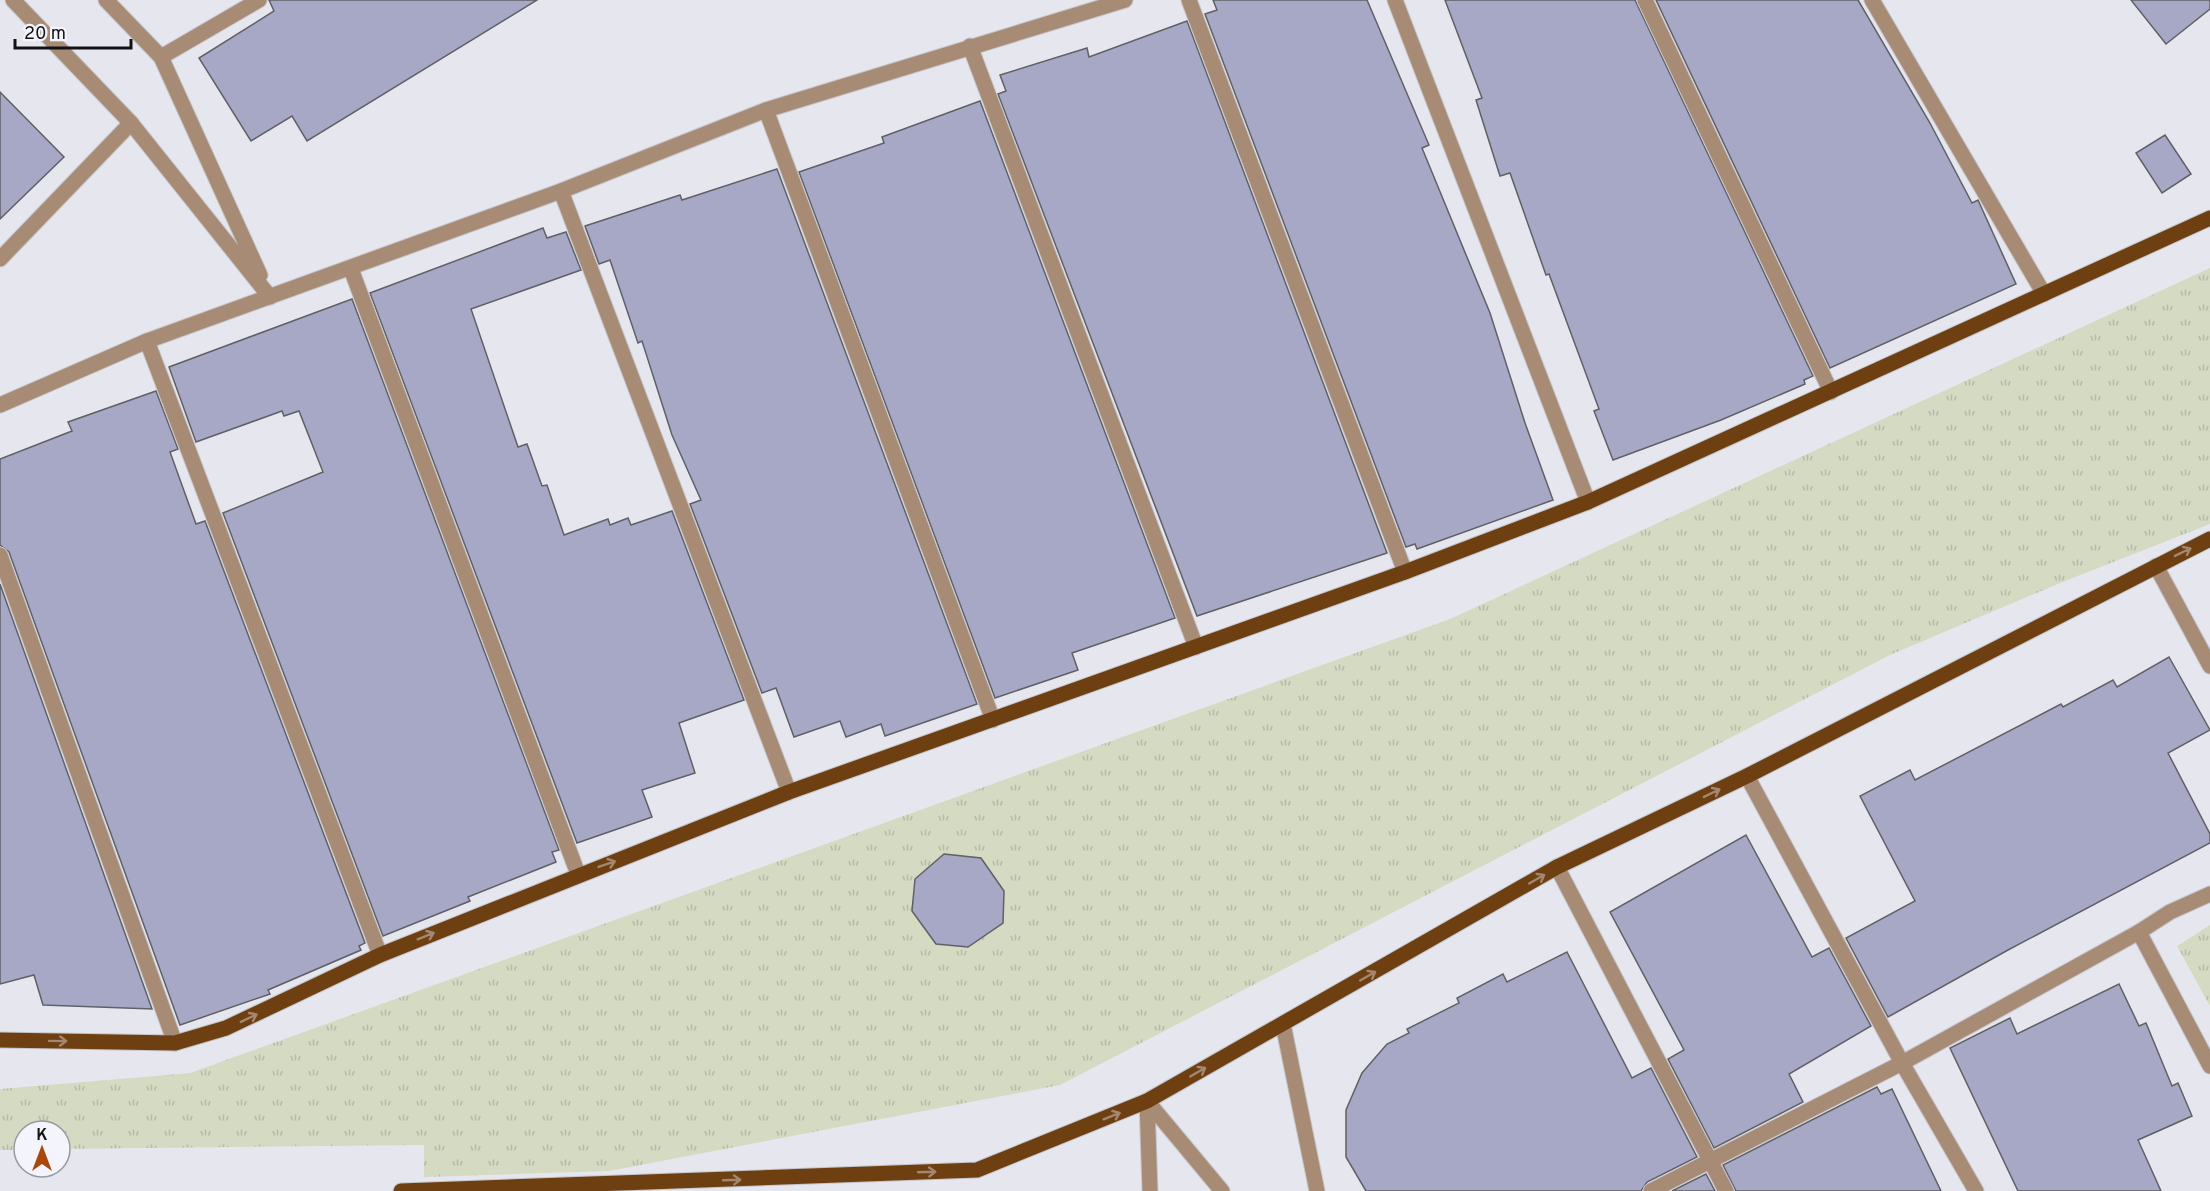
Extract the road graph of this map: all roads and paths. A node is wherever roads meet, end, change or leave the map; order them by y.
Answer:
1 (13, 0) edge
2 (106, 0) edge
3 (259, 0) edge
4 (1189, 0) edge
5 (1395, 0) edge
6 (1645, 0) edge
7 (1872, 0) edge
8 (1117, 2) edge
9 (970, 46) junction
10 (161, 57) junction
11 (766, 110) junction
12 (131, 123) junction
13 (561, 191) junction
14 (2210, 218) edge
15 (0, 260) edge
16 (351, 269) junction
17 (2044, 294) junction
18 (270, 297) junction
19 (147, 342) junction
20 (1831, 392) junction
21 (0, 405) edge
22 (1588, 502) junction
23 (2210, 539) edge
24 (0, 555) edge
25 (2156, 566) junction
26 (1405, 572) junction
27 (1196, 647) junction
28 (2210, 666) edge
29 (993, 720) junction
30 (1747, 776) junction
31 (789, 792) junction
32 (1557, 867) junction
33 (578, 874) junction
34 (2210, 894) edge
35 (2139, 932) junction
36 (380, 955) junction
37 (1283, 1024) junction
38 (0, 1040) edge
39 (175, 1043) junction
40 (1902, 1063) junction
41 (2210, 1066) edge
42 (1148, 1101) junction
43 (1709, 1161) junction
44 (542, 1189) edge
45 (401, 1191) edge
46 (1150, 1191) edge
47 (1222, 1191) edge
48 (1317, 1191) edge
49 (1651, 1191) edge
50 (1726, 1191) edge
51 (1976, 1191) edge

1 - 12 street
2 - 10 street
3 - 10 street
4 - 26 street
5 - 22 street
6 - 20 street
7 - 17 street
8 - 9 street
9 - 11 street
9 - 27 street
10 - 18 street
11 - 13 street
11 - 29 street
12 - 15 street
12 - 18 street
13 - 16 street
13 - 31 street
14 - 17 main road
16 - 18 street
16 - 33 street
17 - 20 main road
18 - 19 street
19 - 21 street
19 - 36 street
20 - 22 main road
22 - 26 main road
25 -> 23 main road
24 - 39 street
25 - 28 street
25 - 30 main road
26 - 27 main road
27 - 29 main road
29 - 31 main road
32 -> 30 main road
30 - 40 street
33 -> 31 main road
37 -> 32 main road
32 - 43 street
36 -> 33 main road
34 - 35 street
35 - 40 street
35 - 41 street
39 -> 36 main road
42 -> 37 main road
37 - 48 street
38 -> 39 main road
40 - 43 street
40 - 51 street
44 -> 42 main road
42 - 46 street
42 - 47 street
43 - 49 street
43 - 50 street
44 - 45 main road

